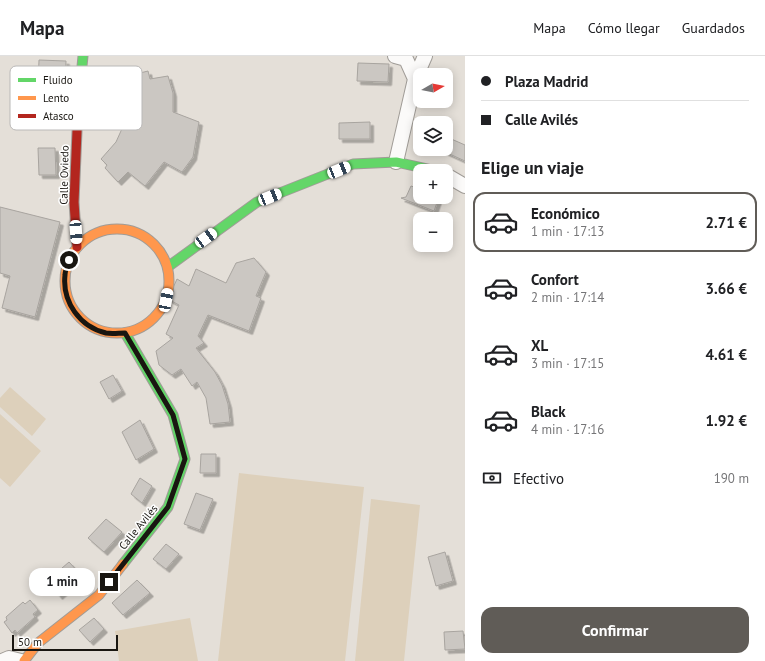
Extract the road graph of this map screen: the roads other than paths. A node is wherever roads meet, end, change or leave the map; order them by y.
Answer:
1 (83, 56) edge
2 (396, 56) edge
3 (425, 56) edge
4 (82, 66) edge
5 (420, 68) edge
6 (413, 75) edge
7 (413, 88) edge
8 (77, 130) edge
9 (396, 162) junction
10 (413, 166) edge
11 (453, 179) edge
12 (465, 186) edge
13 (77, 247) junction
14 (169, 266) junction
15 (125, 333) junction
16 (2, 661) edge
17 (23, 661) edge

1 - 4 street, Calle Oviedo
2 - 6 street
3 - 5 street
7 - 9 street
8 - 13 street, Calle Oviedo
9 - 10 street
9 - 14 street
11 - 12 street
13 - 14 street
13 - 15 street
14 - 15 street
15 - 17 street, Calle Avilés
16 - 17 street

